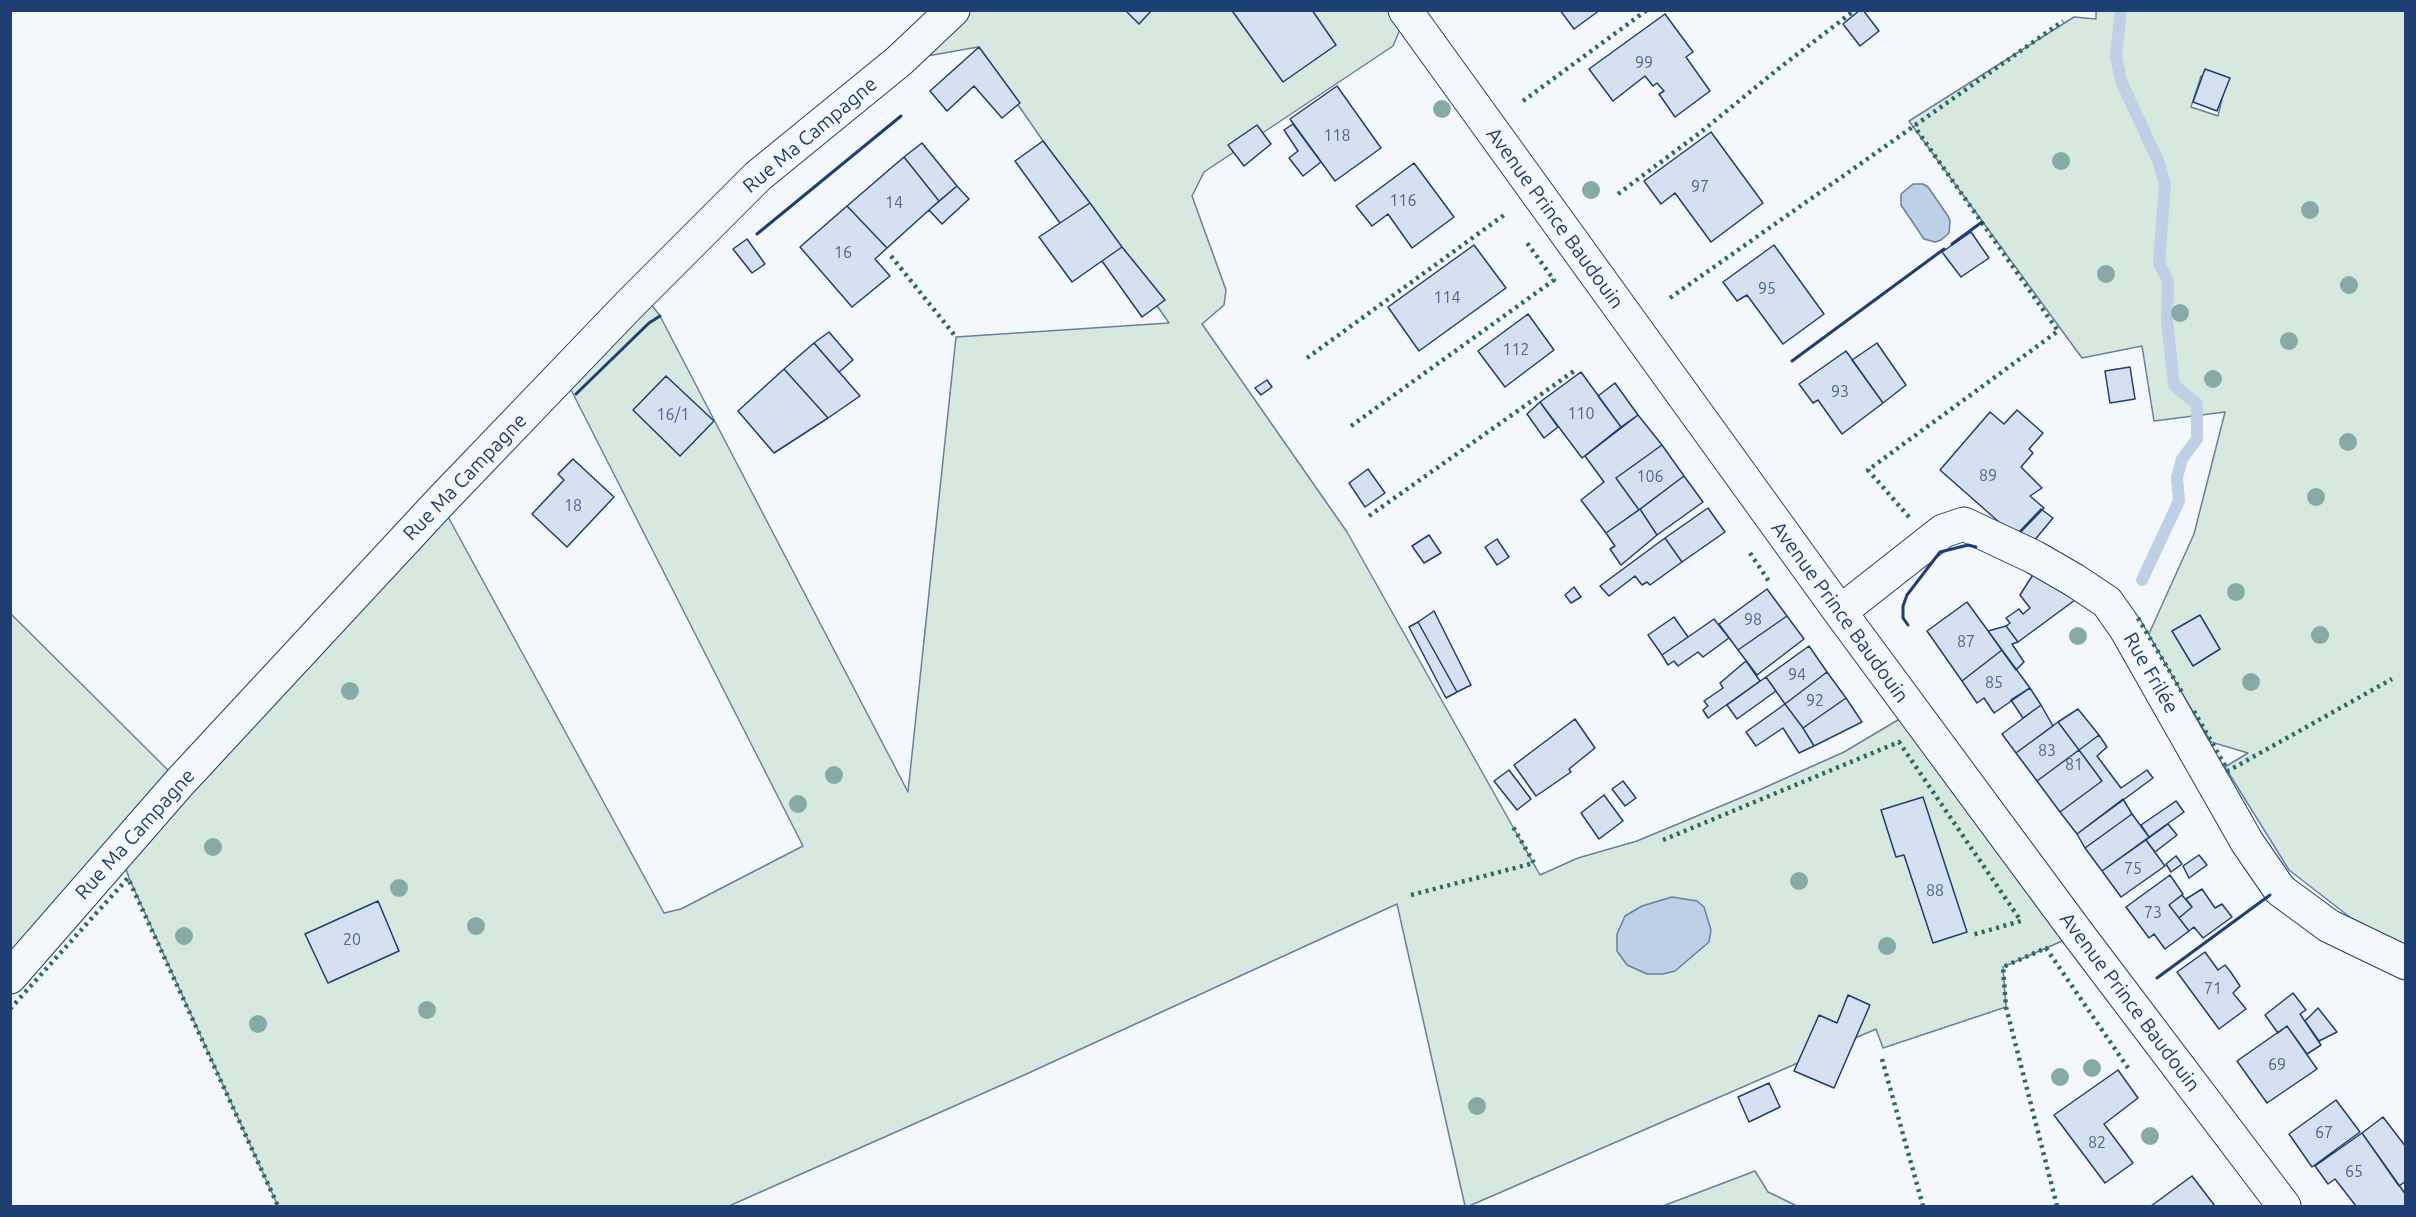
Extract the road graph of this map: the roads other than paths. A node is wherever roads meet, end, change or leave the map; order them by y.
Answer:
1 (953, 10) edge
2 (1405, 10) edge
3 (1840, 612) junction
4 (2406, 963) edge
5 (10, 977) edge
6 (2284, 1206) edge

1 - 5 street, Rue Ma Campagne
2 - 3 street, Avenue Prince Baudouin
3 - 4 street, Rue Frilée
3 - 6 street, Avenue Prince Baudouin

